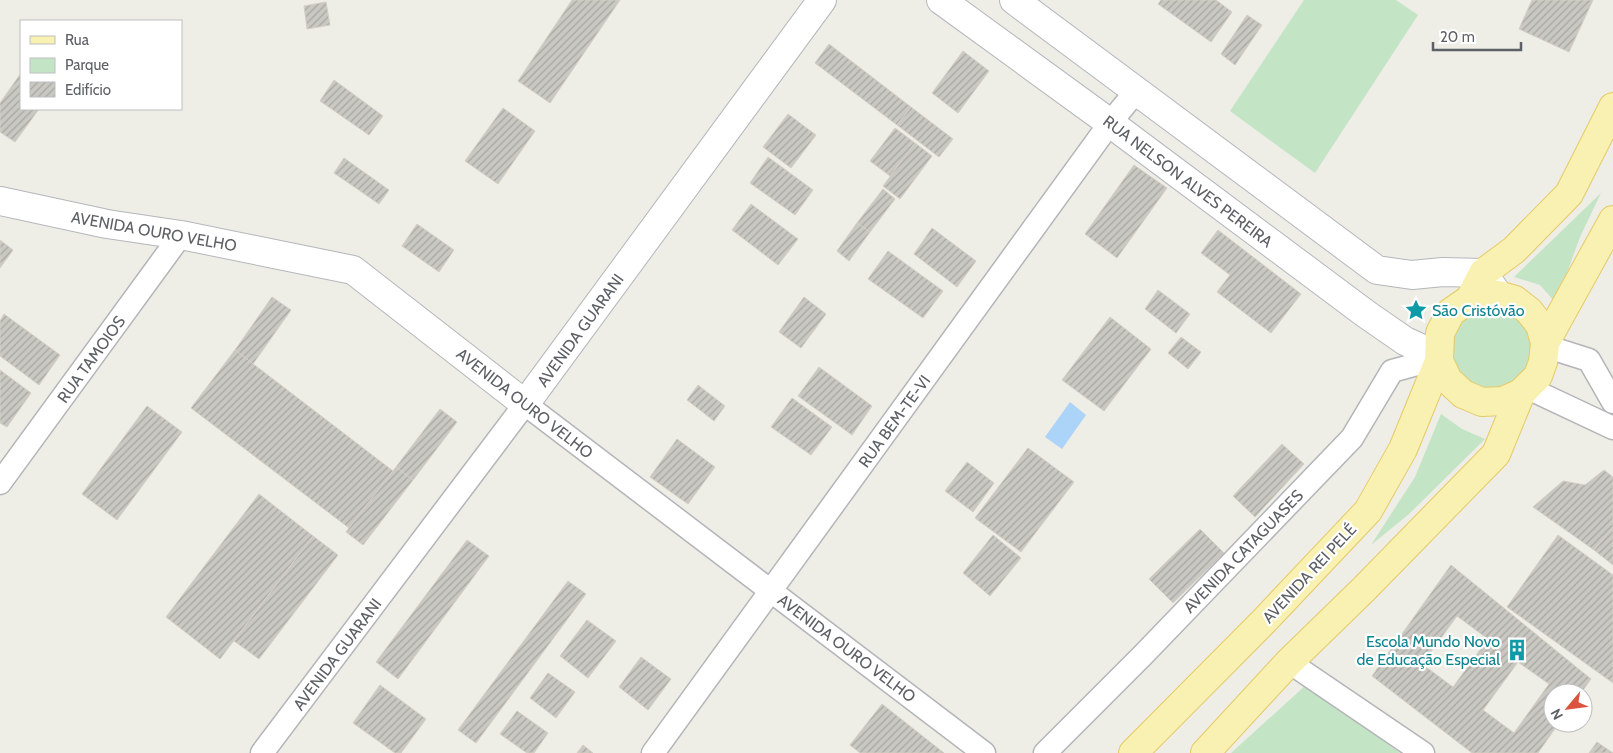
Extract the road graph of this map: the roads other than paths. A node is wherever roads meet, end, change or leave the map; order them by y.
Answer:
1 (822, 0) edge
2 (941, 0) edge
3 (1014, 0) edge
4 (1137, 90) junction
5 (1613, 107) edge
6 (1110, 123) junction
7 (0, 201) edge
8 (1613, 220) edge
9 (181, 235) junction
10 (1491, 284) junction
11 (1545, 344) junction
12 (1439, 358) junction
13 (1525, 391) junction
14 (1613, 402) edge
15 (525, 404) junction
16 (1613, 428) edge
17 (0, 483) edge
18 (771, 590) junction
19 (1289, 662) junction
20 (262, 753) edge
21 (653, 753) edge
22 (984, 753) edge
23 (1045, 753) edge
24 (1133, 753) edge
25 (1205, 753) edge
26 (1423, 753) edge

1 - 15 street, AVENIDA GUARANI
2 - 6 street, RUA NELSON ALVES PEREIRA
3 - 4 street
4 - 6 street, RUA BEM-TE-VI
4 - 10 street
5 - 10 main road, AVENIDA REI PELÉ
6 - 12 street, RUA NELSON ALVES PEREIRA
6 - 18 street, RUA BEM-TE-VI
7 - 9 street, AVENIDA OURO VELHO
8 - 11 main road
9 - 15 street, AVENIDA OURO VELHO
9 - 17 street, RUA TAMOIOS
10 - 11 main road
10 - 12 main road, AVENIDA REI PELÉ
11 - 13 main road
11 - 14 street
12 - 13 main road
12 - 23 street, AVENIDA CATAGUASES
12 - 24 main road, AVENIDA REI PELÉ
13 - 16 street
13 - 19 main road
15 - 18 street, AVENIDA OURO VELHO
15 - 20 street, AVENIDA GUARANI
18 - 21 street, RUA BEM-TE-VI
18 - 22 street, AVENIDA OURO VELHO
19 - 25 main road
19 - 26 street

